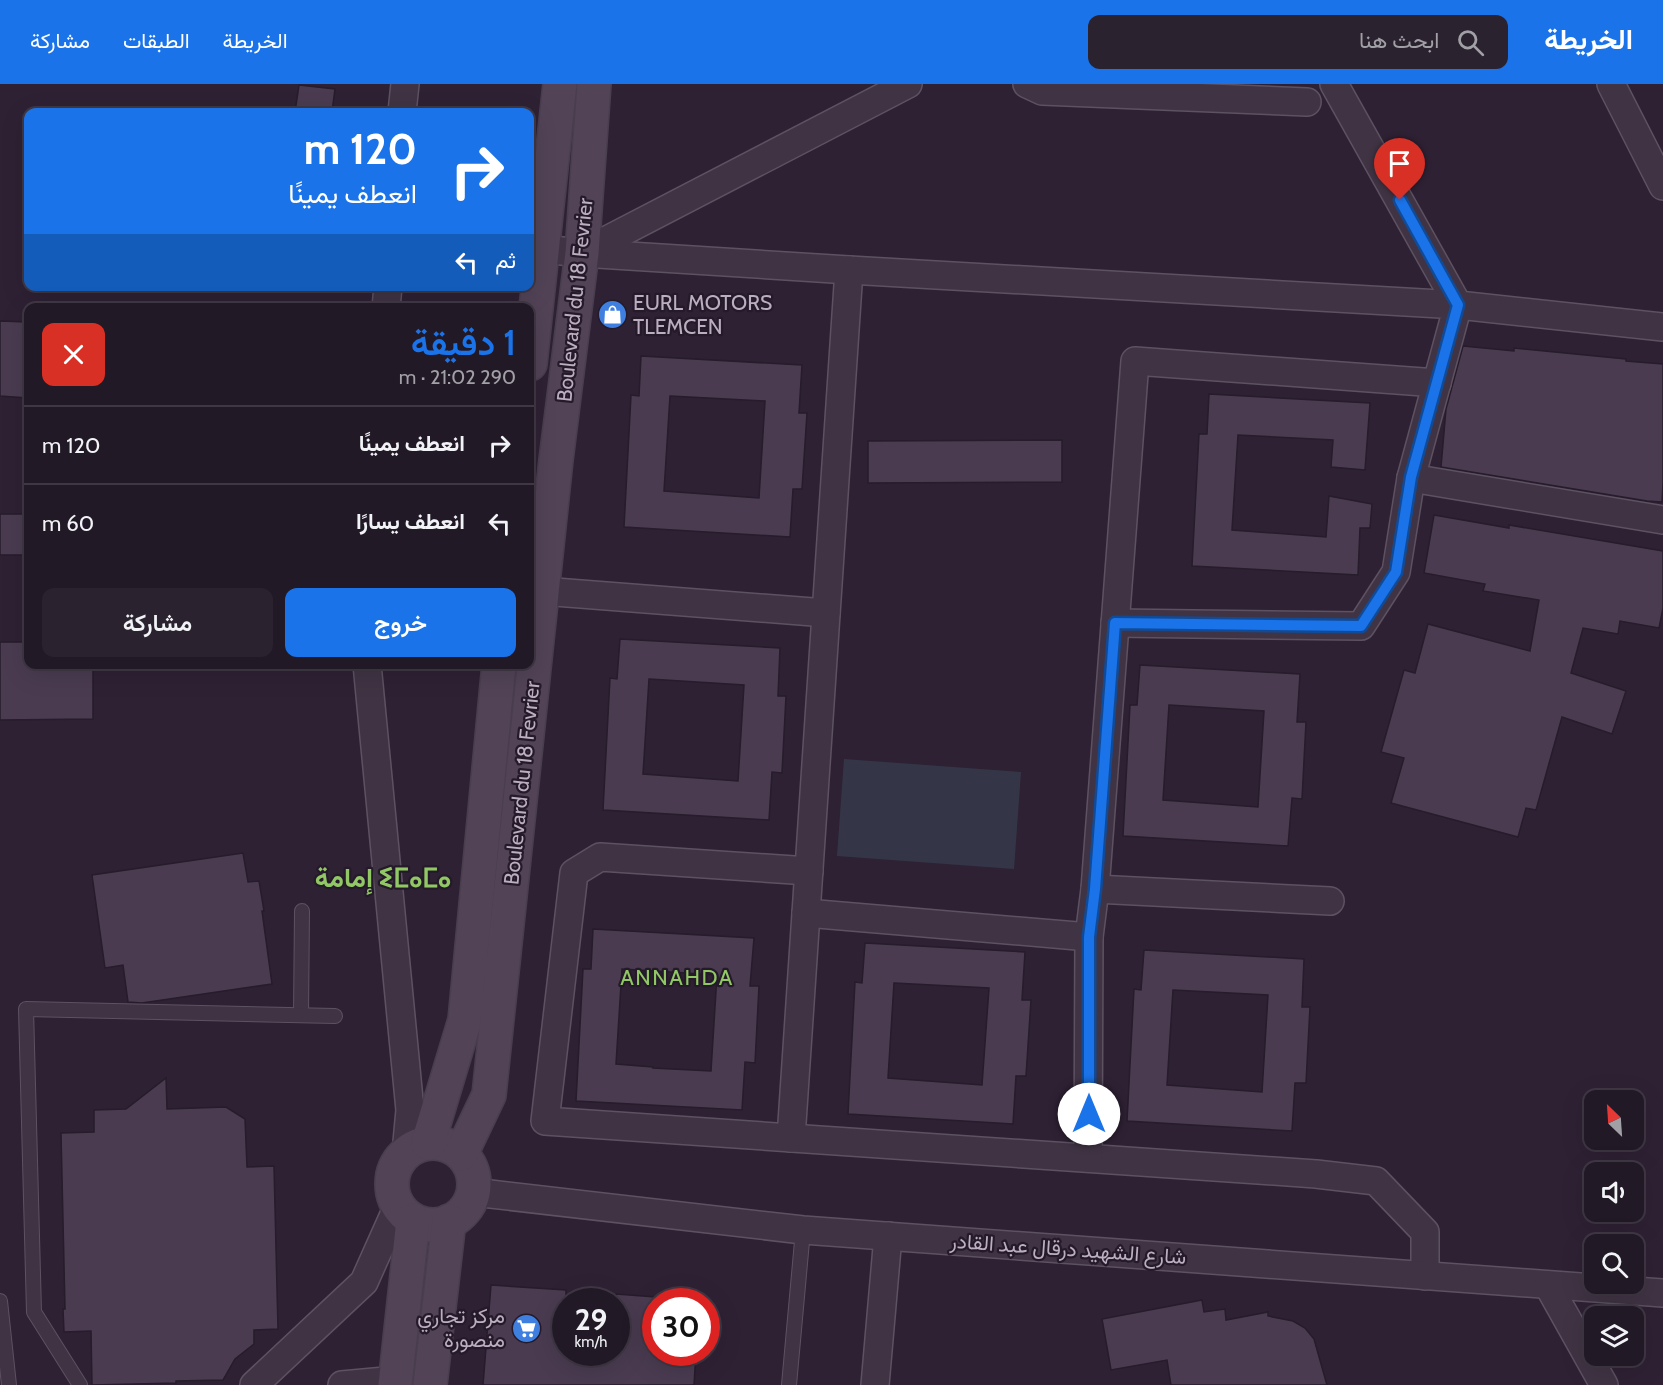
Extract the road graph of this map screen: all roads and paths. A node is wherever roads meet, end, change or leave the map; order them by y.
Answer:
1 (405, 84) edge
2 (560, 84) edge
3 (594, 84) edge
4 (908, 84) edge
5 (1027, 84) edge
6 (1334, 84) edge
7 (1611, 84) edge
8 (1307, 102) dead end
9 (402, 108) edge
10 (1663, 186) edge
11 (542, 249) junction
12 (582, 253) junction
13 (849, 270) junction
14 (1458, 305) junction
15 (534, 326) edge
16 (1663, 327) edge
17 (1437, 383) junction
18 (1411, 477) junction
19 (1663, 520) edge
20 (542, 591) junction
21 (826, 613) junction
22 (1115, 623) junction
23 (534, 667) edge
24 (367, 669) edge
25 (499, 669) edge
26 (534, 669) edge
27 (809, 871) junction
28 (1095, 889) junction
29 (1330, 901) dead end
30 (302, 911) dead end
31 (806, 913) junction
32 (1089, 937) junction
33 (301, 1015) junction
34 (335, 1016) dead end
35 (791, 1138) junction
36 (417, 1148) junction
37 (461, 1154) junction
38 (1088, 1158) junction
39 (473, 1192) junction
40 (406, 1213) junction
41 (449, 1221) junction
42 (803, 1230) junction
43 (888, 1236) junction
44 (1425, 1276) junction
45 (1548, 1285) junction
46 (1663, 1293) edge
47 (0, 1301) edge
48 (395, 1382) edge
49 (9, 1385) edge
50 (80, 1385) edge
51 (254, 1385) edge
52 (342, 1385) edge
53 (430, 1385) edge
54 (789, 1385) edge
55 (874, 1385) edge
56 (1604, 1385) edge

1 - 9 street
2 - 11 main road, Boulevard du 18 Fevrier
3 - 12 main road, Boulevard du 18 Fevrier
4 - 12 street
5 - 8 street
6 - 14 street
7 - 10 street
11 - 12 street
11 - 15 main road, Boulevard du 18 Fevrier
12 - 13 street
12 - 20 main road, Boulevard du 18 Fevrier
13 - 14 street
13 - 21 street
14 - 16 street
14 - 17 street
17 - 18 street
17 - 22 street
18 - 19 street
18 - 22 street
20 - 21 street
20 - 23 main road, Boulevard du 18 Fevrier
21 - 27 street
22 - 28 street
24 - 36 street
25 - 36 main road, Boulevard du 18 Fevrier
26 - 37 main road, Boulevard du 18 Fevrier
27 - 31 street
27 - 35 street
28 - 29 street
28 - 32 street
30 - 33 lane
31 - 32 street
31 - 35 street
32 - 38 street
33 - 34 lane
33 - 50 lane
35 - 38 street
36 - 37 main road
36 - 40 main road
37 - 39 main road
38 - 44 street
39 - 41 main road
39 - 42 street, شارع الشهيد درقال عبد القادر
40 - 41 main road
40 - 48 main road
40 - 51 street
41 - 53 main road
42 - 43 street, شارع الشهيد درقال عبد القادر
42 - 54 lane
43 - 44 street, شارع الشهيد درقال عبد القادر
43 - 55 street
44 - 45 street, شارع الشهيد درقال عبد القادر
45 - 46 street, شارع الشهيد درقال عبد القادر
45 - 56 street
47 - 49 lane
48 - 52 street

